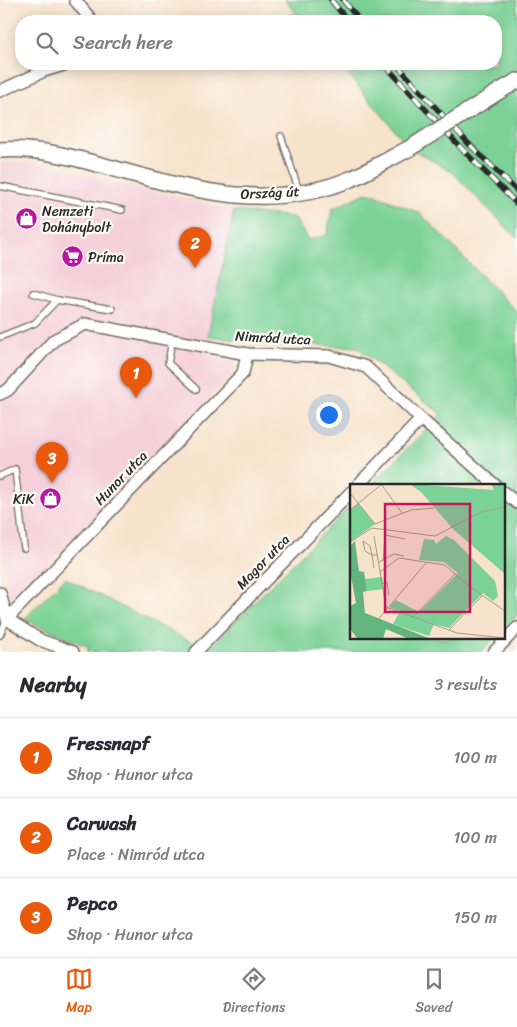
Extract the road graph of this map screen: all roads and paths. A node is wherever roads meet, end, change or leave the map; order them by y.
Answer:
1 (75, 0) edge
2 (87, 15) edge
3 (47, 70) edge
4 (517, 81) edge
5 (0, 91) edge
6 (281, 136) dead end
7 (0, 150) edge
8 (0, 186) edge
9 (300, 193) junction
10 (122, 210) dead end
11 (33, 293) dead end
12 (57, 300) junction
13 (112, 309) dead end
14 (0, 337) edge
15 (172, 340) junction
16 (247, 354) junction
17 (196, 389) dead end
18 (0, 394) edge
19 (421, 419) junction
20 (0, 476) edge
21 (359, 484) edge
22 (494, 484) edge
23 (350, 493) edge
24 (504, 493) edge
25 (517, 503) edge
26 (24, 548) dead end
27 (0, 593) edge
28 (7, 619) junction
29 (517, 628) edge
30 (0, 635) edge
31 (74, 652) edge
32 (196, 652) edge
33 (494, 652) edge

1 - 2 street
3 - 5 street
4 - 9 main road, Ország út, bridge
6 - 9 lane
7 - 9 main road, Ország út
8 - 10 lane
11 - 12 lane
12 - 13 lane
12 - 14 lane
15 - 16 street, Nimród utca
15 - 17 lane
15 - 18 street, Nimród utca
16 - 19 street, Nimród utca
16 - 28 street, Hunor utca
19 - 21 street
19 - 22 street, Nimród utca
20 - 26 lane
23 - 32 street, Magor utca
24 - 25 street
27 - 28 street
28 - 30 lane
28 - 31 street
29 - 33 street

